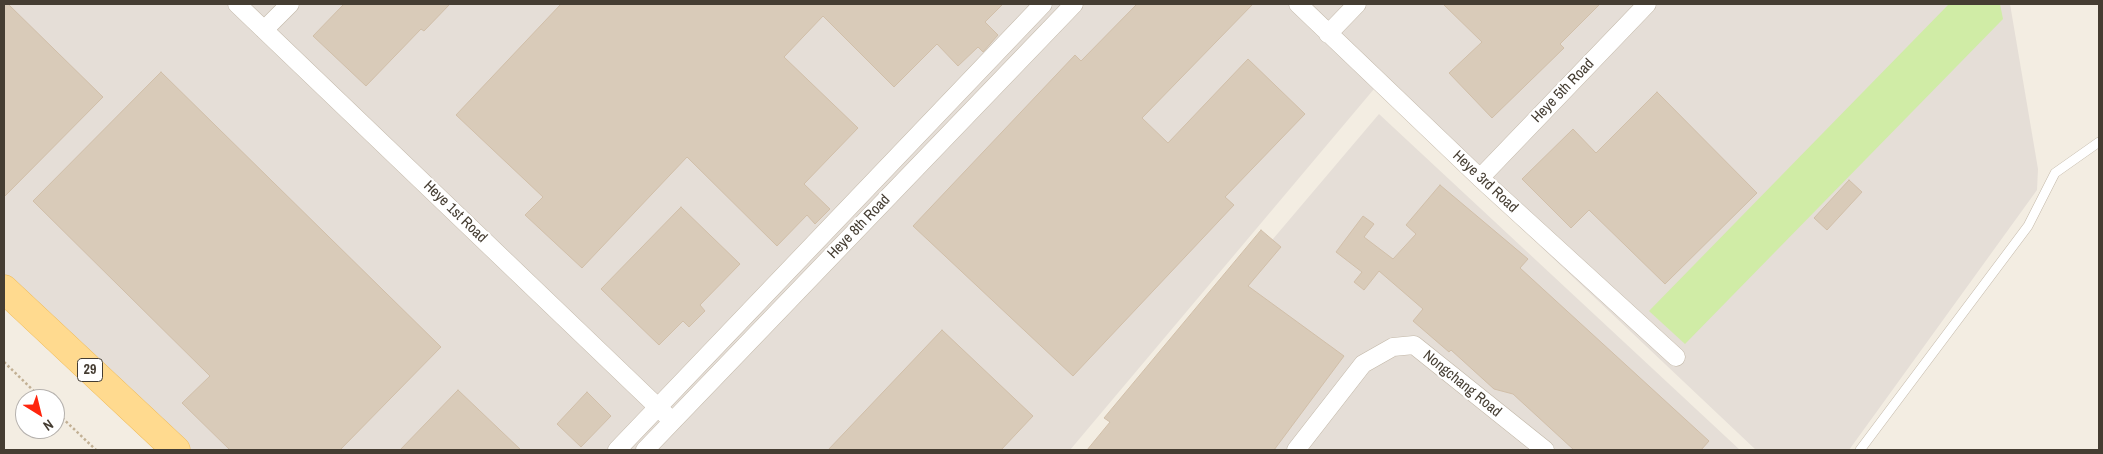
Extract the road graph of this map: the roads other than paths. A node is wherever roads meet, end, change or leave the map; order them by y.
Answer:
1 (237, 4) edge
2 (290, 4) edge
3 (1043, 4) edge
4 (1074, 4) edge
5 (1298, 4) edge
6 (1357, 4) edge
7 (1647, 4) edge
8 (264, 30) junction
9 (1328, 34) junction
10 (2099, 142) edge
11 (1480, 178) junction
12 (4, 289) edge
13 (1676, 357) dead end
14 (658, 408) junction
15 (672, 421) junction
16 (176, 450) edge
17 (617, 450) edge
18 (644, 450) edge
19 (1296, 450) edge
20 (1545, 450) edge
21 (1860, 450) edge

1 - 8 street, Heye 1st Road
2 - 8 street
3 - 14 street, Heye 8th Road
4 - 15 street, Heye 8th Road
5 - 9 street, Heye 3rd Road
6 - 9 street
7 - 11 street, Heye 5th Road
8 - 14 street, Heye 1st Road
9 - 11 street, Heye 3rd Road
10 - 21 lane
11 - 13 street, Heye 3rd Road
12 - 16 main road, 29
14 - 15 street, Heye 1st Road
14 - 17 street, Heye 8th Road
15 - 18 street, Heye 8th Road
19 - 20 street, Nongchang Road

